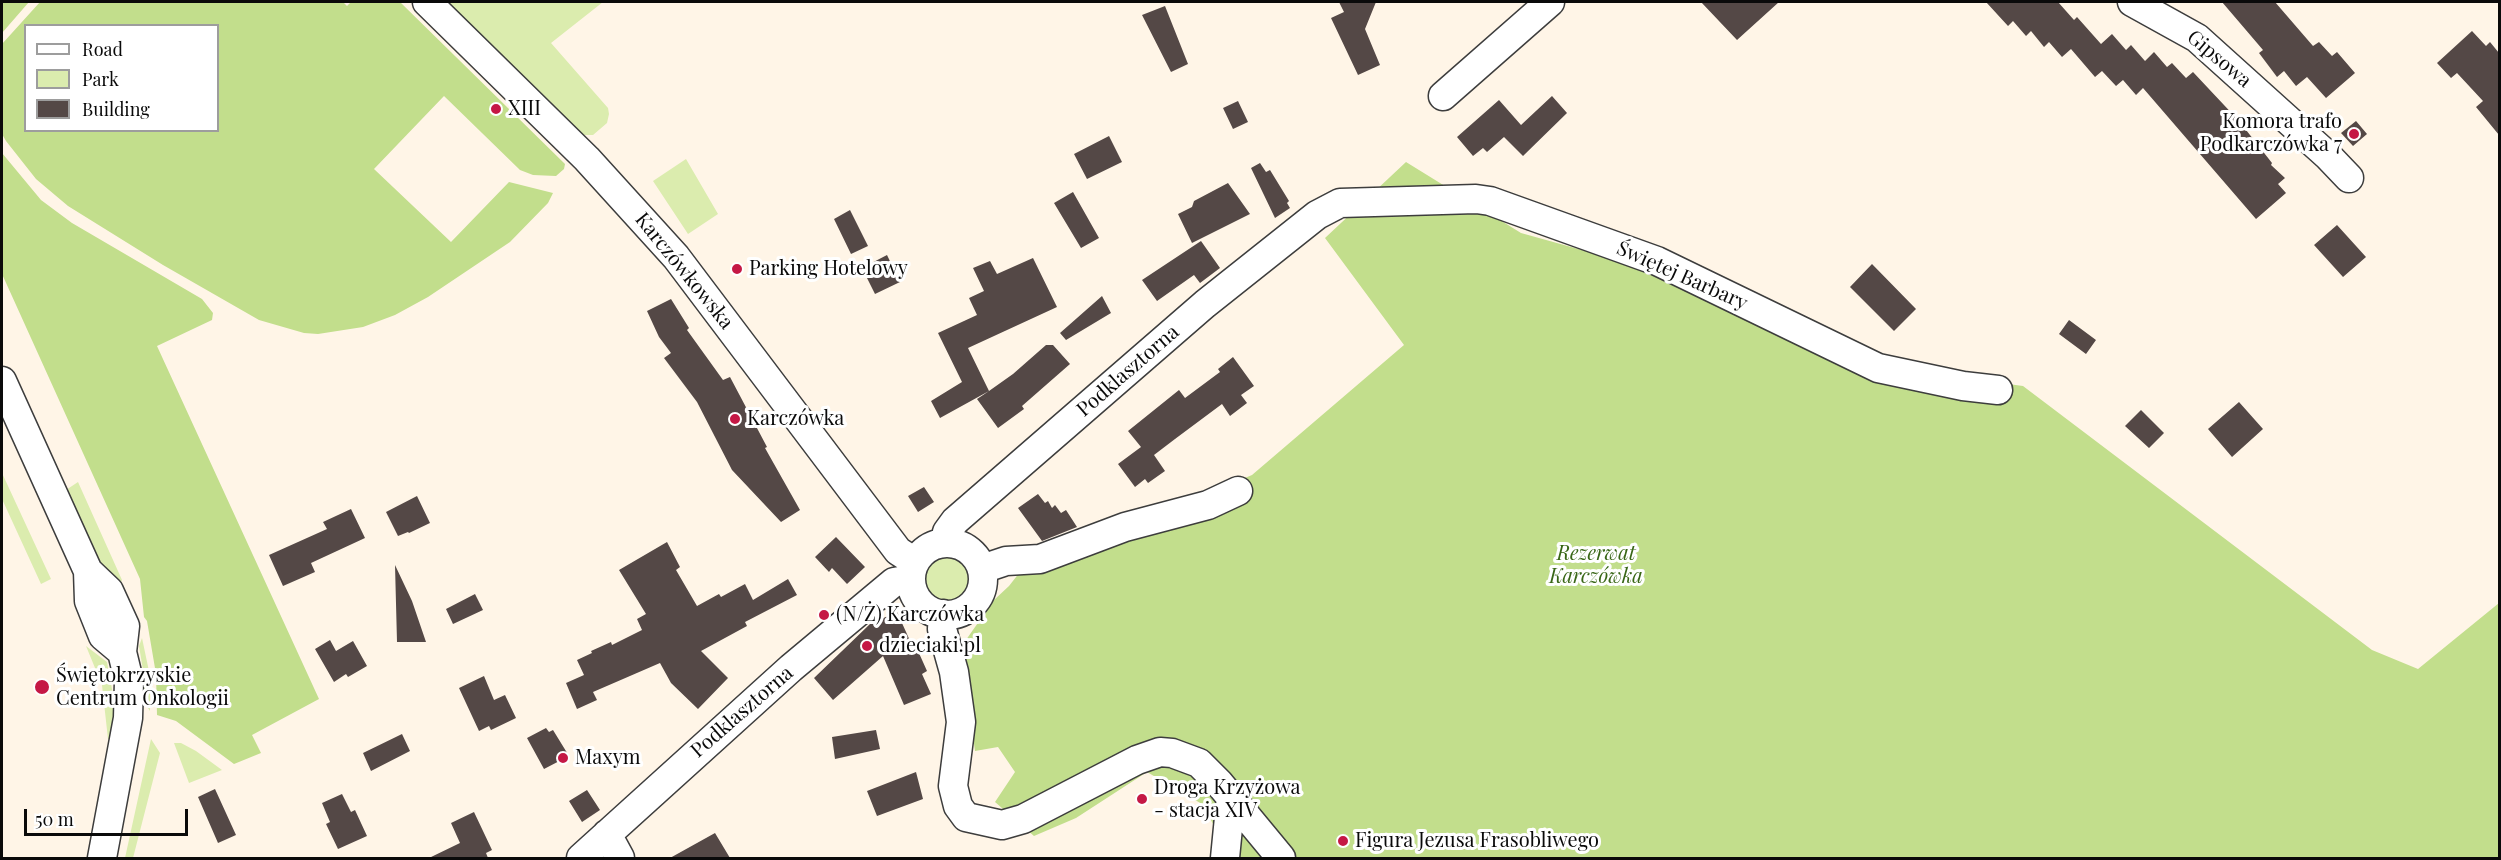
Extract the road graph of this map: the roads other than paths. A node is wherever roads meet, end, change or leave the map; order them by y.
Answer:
1 (427, 2) edge
2 (1550, 2) edge
3 (2132, 2) edge
4 (1443, 96) dead end
5 (2349, 178) dead end
6 (1359, 202) joint
7 (2, 381) edge
8 (1998, 390) dead end
9 (1238, 491) dead end
10 (945, 543) junction
11 (982, 569) junction
12 (913, 571) junction
13 (943, 614) junction
14 (1231, 797) junction
15 (607, 834) junction
16 (102, 858) edge
17 (581, 858) edge
18 (620, 858) edge
19 (1225, 858) edge
20 (1281, 858) edge

1 - 12 street, Karczówkowska
2 - 4 street
3 - 5 street, Gipsowa
6 - 8 street, Świętej Barbary
6 - 10 street, Podklasztorna
7 - 16 street
9 - 11 street
10 - 11 street
10 - 12 street, Podklasztorna
11 - 13 street
12 - 13 street
12 - 15 street, Podklasztorna
13 - 14 street
14 - 19 street
14 - 20 street
15 - 17 street, Podklasztorna
15 - 18 street

